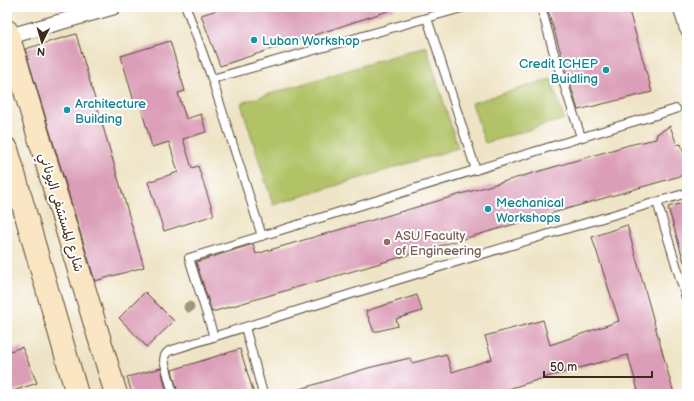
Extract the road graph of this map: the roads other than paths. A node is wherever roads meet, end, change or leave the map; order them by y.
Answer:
1 (113, 7) edge
2 (186, 7) edge
3 (465, 7) edge
4 (541, 7) edge
5 (681, 7) edge
6 (427, 18) junction
7 (687, 28) edge
8 (8, 35) edge
9 (212, 79) junction
10 (676, 109) dead end
11 (581, 138) junction
12 (7, 149) edge
13 (476, 170) junction
14 (687, 193) edge
15 (656, 202) junction
16 (262, 236) junction
17 (687, 301) edge
18 (245, 327) junction
19 (214, 337) junction
20 (76, 394) edge
21 (116, 394) edge
22 (173, 394) edge
23 (263, 394) edge

1 - 8 street
2 - 9 lane
3 - 6 lane
4 - 11 lane
5 - 7 street
6 - 9 lane
6 - 13 lane
8 - 21 street, شارع المستشفى اليوناني
9 - 16 lane
10 - 11 lane
11 - 13 lane
12 - 20 street
13 - 16 lane
14 - 15 lane
15 - 17 lane
15 - 18 lane
16 - 19 lane
18 - 19 lane
18 - 23 lane
19 - 22 lane

